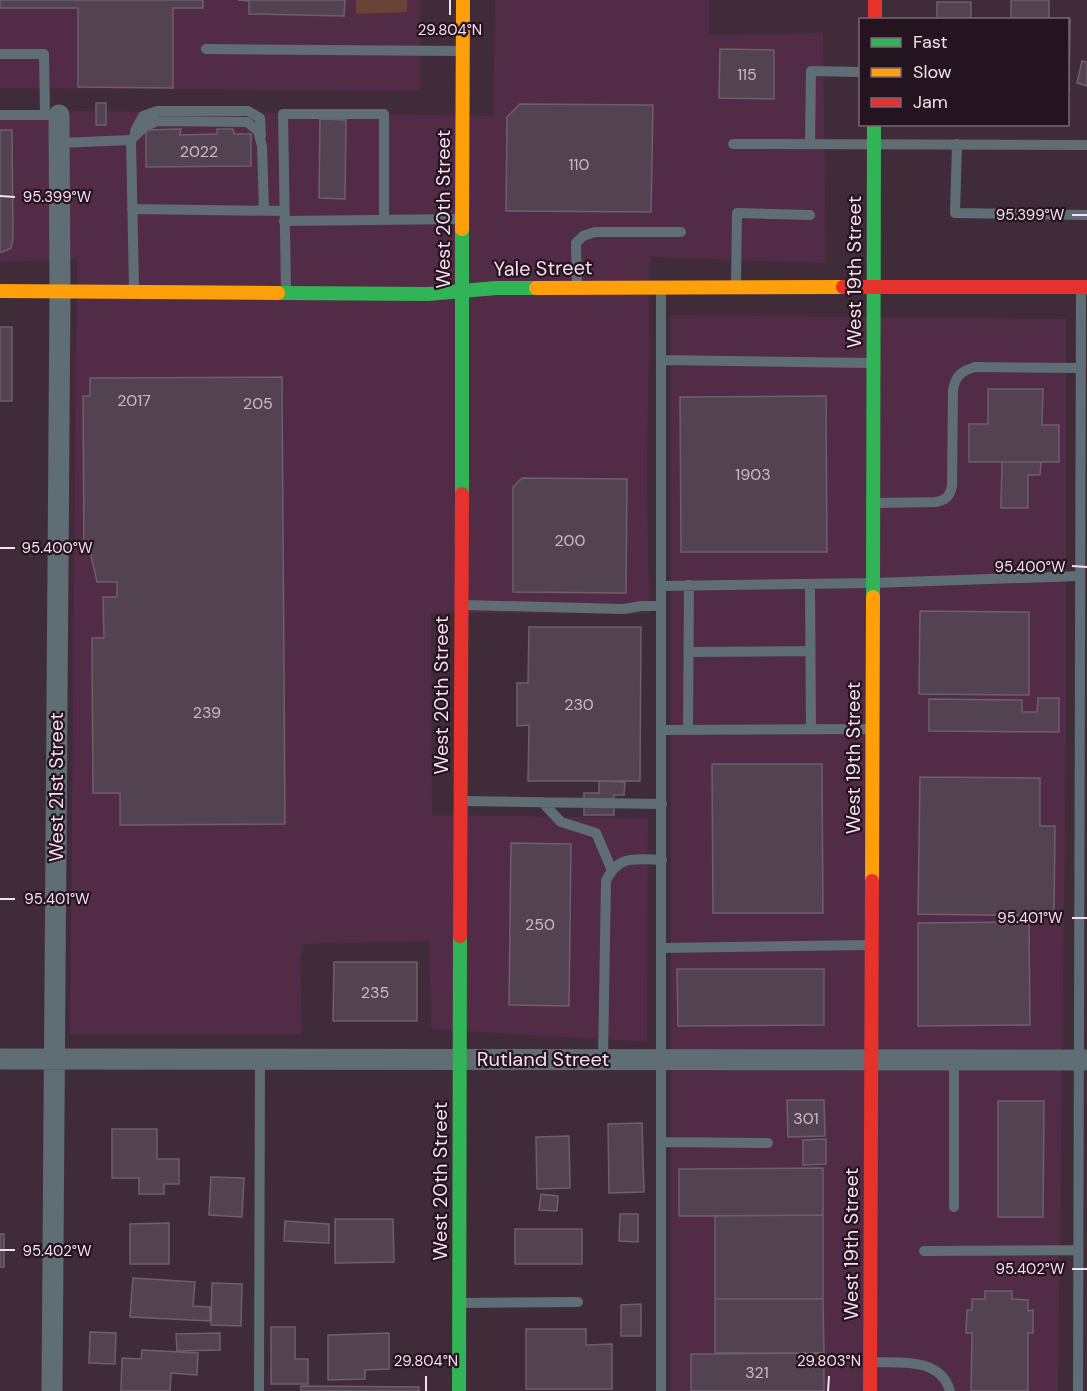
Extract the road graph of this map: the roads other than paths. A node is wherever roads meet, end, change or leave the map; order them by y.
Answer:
1 (463, 0) edge
2 (875, 0) edge
3 (875, 18) edge
4 (206, 49) dead end
5 (463, 51) junction
6 (0, 54) edge
7 (859, 72) edge
8 (0, 115) edge
9 (52, 115) junction
10 (874, 126) edge
11 (131, 140) junction
12 (59, 143) junction
13 (733, 144) dead end
14 (810, 144) junction
15 (874, 144) junction
16 (957, 144) junction
17 (1087, 145) edge
18 (132, 209) junction
19 (264, 210) junction
20 (810, 215) dead end
21 (1087, 215) edge
22 (284, 216) junction
23 (463, 219) junction
24 (384, 220) junction
25 (681, 232) dead end
26 (577, 287) junction
27 (661, 287) junction
28 (736, 287) junction
29 (873, 287) junction
30 (1084, 287) edge
31 (0, 291) edge
32 (462, 291) junction
33 (60, 292) junction
34 (134, 292) junction
35 (286, 293) junction
36 (661, 360) junction
37 (873, 363) junction
38 (1081, 368) junction
39 (873, 504) junction
40 (1080, 576) junction
41 (873, 583) junction
42 (810, 584) junction
43 (661, 585) junction
44 (689, 585) junction
45 (461, 605) junction
46 (661, 606) junction
47 (810, 651) junction
48 (688, 652) junction
49 (661, 729) junction
50 (688, 729) junction
51 (811, 729) junction
52 (872, 729) junction
53 (460, 800) junction
54 (542, 802) junction
55 (662, 804) junction
56 (662, 860) junction
57 (611, 868) junction
58 (872, 945) junction
59 (662, 948) junction
60 (0, 1059) edge
61 (54, 1059) junction
62 (260, 1059) junction
63 (459, 1059) junction
64 (603, 1059) junction
65 (662, 1059) junction
66 (872, 1059) junction
67 (954, 1060) junction
68 (1083, 1060) edge
69 (662, 1142) junction
70 (768, 1143) dead end
71 (954, 1207) dead end
72 (1078, 1250) junction
73 (924, 1251) dead end
74 (578, 1302) dead end
75 (459, 1304) junction
76 (870, 1362) junction
77 (52, 1391) edge
78 (259, 1391) edge
79 (459, 1391) edge
80 (661, 1391) edge
81 (870, 1391) edge
82 (950, 1391) edge
83 (1078, 1391) edge

1 - 5 main road, West 20th Street
2 - 3 main road
4 - 5 lane
5 - 23 main road, West 20th Street
6 - 9 lane
7 - 14 lane
8 - 9 lane
9 - 12 street, West 21st Street
10 - 15 main road, West 19th Street
11 - 12 lane
11 - 18 lane
11 - 19 lane
12 - 33 street, West 21st Street
13 - 14 lane
14 - 15 lane
15 - 16 lane
15 - 29 main road, West 19th Street
16 - 17 lane
16 - 21 lane
18 - 19 lane
18 - 34 lane
19 - 22 lane
20 - 28 lane
22 - 24 lane
22 - 24 lane
22 - 35 lane
23 - 24 lane
23 - 32 main road, West 20th Street
25 - 26 lane
26 - 27 main road, Yale Street
26 - 32 main road, Yale Street
27 - 28 main road, Yale Street
27 - 36 lane
28 - 29 main road, Yale Street
29 - 30 main road, Yale Street
29 - 37 main road, West 19th Street
30 - 38 lane
31 - 33 main road, Yale Street
32 - 35 main road, Yale Street
32 - 45 main road, West 20th Street
33 - 34 main road, Yale Street
33 - 61 street, West 21st Street
34 - 35 main road, Yale Street
36 - 37 lane
36 - 43 lane
37 - 39 main road, West 19th Street
38 - 39 lane
38 - 40 lane
39 - 41 main road, West 19th Street
40 - 41 lane
40 - 68 lane
41 - 42 lane
41 - 52 main road, West 19th Street
42 - 44 lane
42 - 47 lane
43 - 44 lane
43 - 46 lane
44 - 48 lane
45 - 46 lane
45 - 53 main road, West 20th Street
46 - 49 lane
47 - 48 lane
47 - 51 lane
48 - 50 lane
49 - 50 lane
49 - 55 lane
50 - 51 lane
51 - 52 lane
52 - 58 main road, West 19th Street
53 - 54 lane
53 - 63 main road, West 20th Street
54 - 55 lane
54 - 57 lane
55 - 56 lane
56 - 57 lane
56 - 59 lane
57 - 64 lane
58 - 59 lane
58 - 66 main road, West 19th Street
59 - 65 lane
60 - 61 street, Rutland Street
61 - 62 street, Rutland Street
61 - 77 street, West 21st Street
62 - 63 street, Rutland Street
62 - 78 lane
63 - 64 street, Rutland Street
63 - 75 main road, West 20th Street
64 - 65 street, Rutland Street
65 - 66 street, Rutland Street
65 - 69 lane
66 - 67 street, Rutland Street
66 - 76 main road, West 19th Street
67 - 68 street, Rutland Street
67 - 71 lane
68 - 72 lane
69 - 70 lane
69 - 80 lane
72 - 73 lane
72 - 83 lane
74 - 75 lane
75 - 79 main road, West 20th Street
76 - 81 main road, West 19th Street
76 - 82 lane

